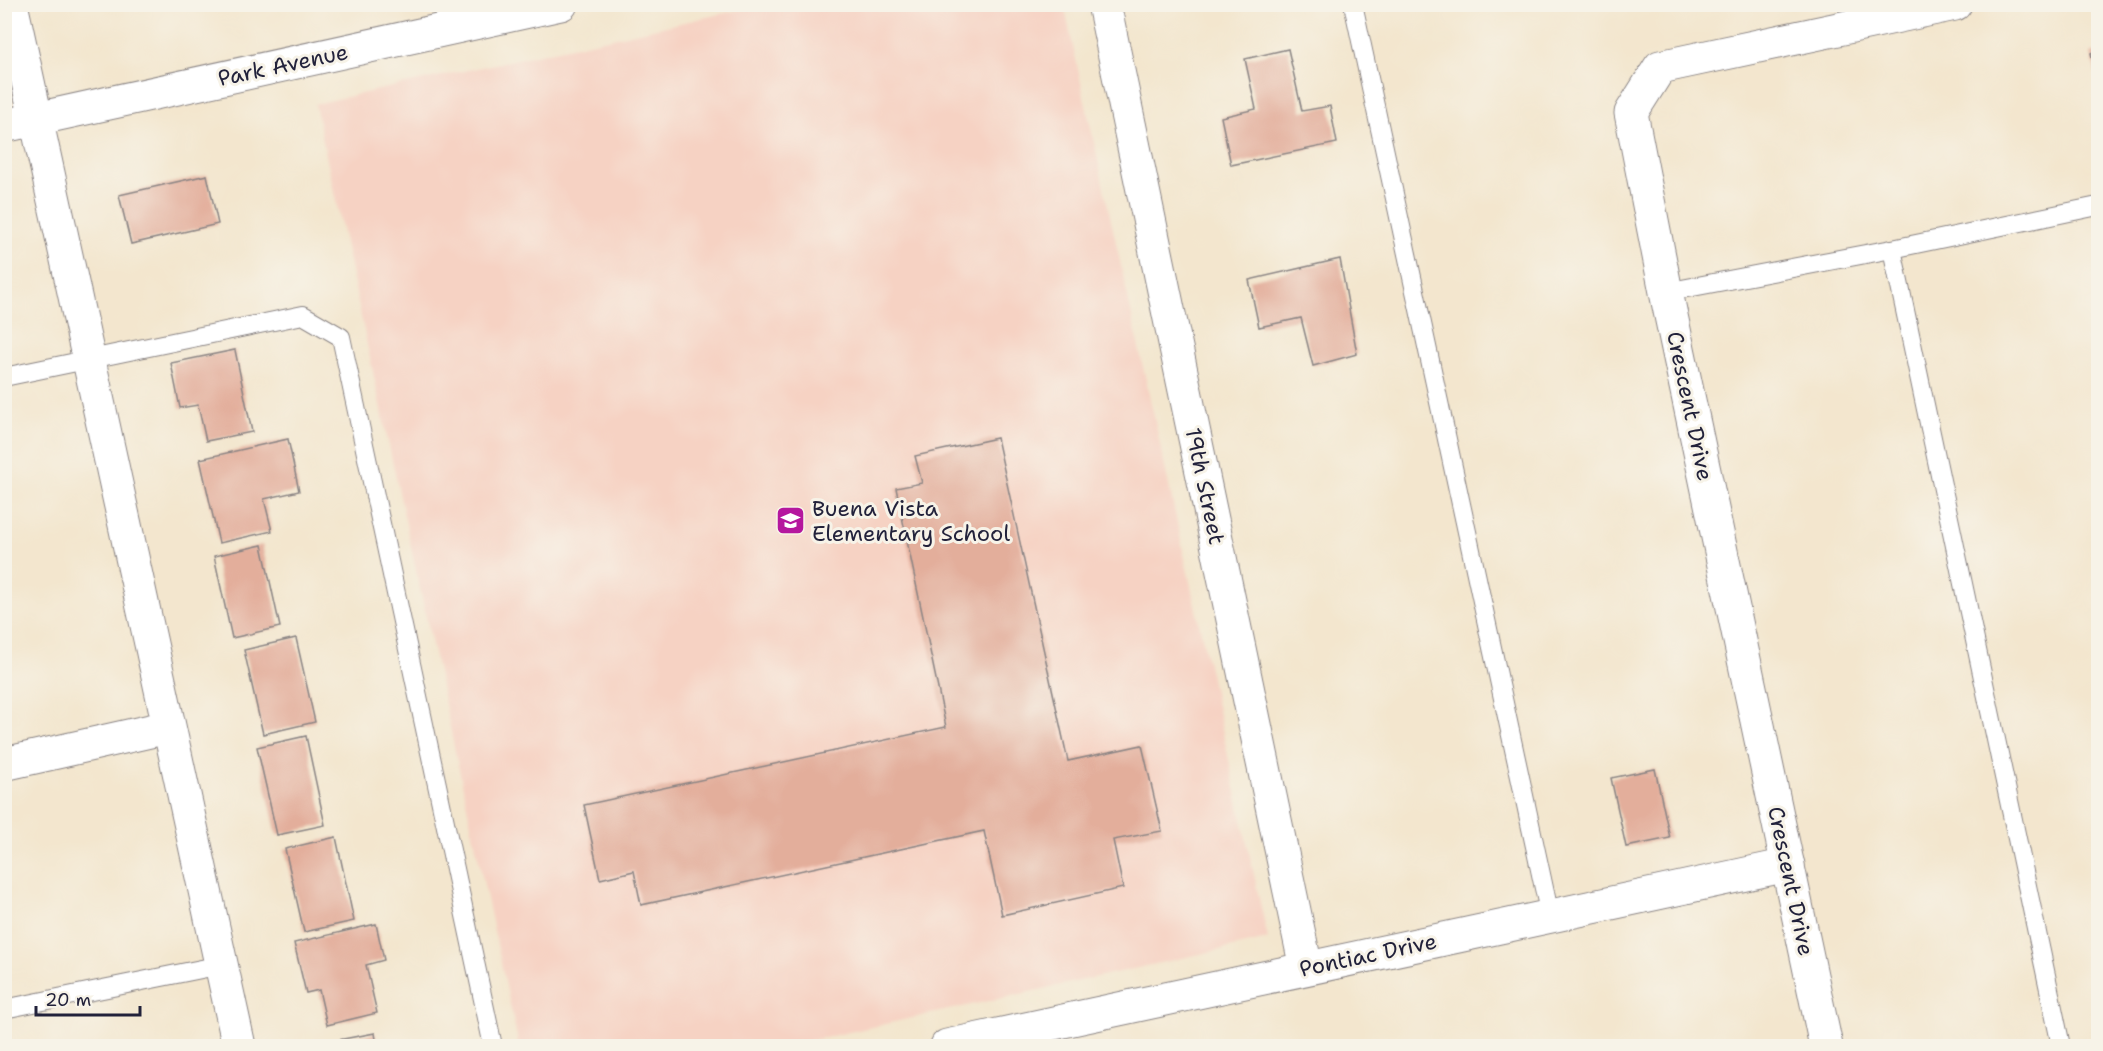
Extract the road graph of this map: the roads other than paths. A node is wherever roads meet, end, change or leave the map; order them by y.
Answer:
1 (11, 4) edge
2 (561, 4) edge
3 (1104, 4) edge
4 (1353, 4) edge
5 (1955, 4) edge
6 (36, 119) junction
7 (4, 126) edge
8 (2098, 206) edge
9 (1892, 249) junction
10 (1666, 292) junction
11 (88, 359) junction
12 (4, 377) edge
13 (168, 727) junction
14 (4, 764) edge
15 (1788, 865) junction
16 (1550, 916) junction
17 (221, 965) junction
18 (1306, 968) junction
19 (4, 1009) edge
20 (239, 1047) edge
21 (493, 1047) edge
22 (947, 1047) edge
23 (1826, 1047) edge
24 (2061, 1047) edge

1 - 6 street
2 - 6 street, Park Avenue
3 - 18 street, 19th Street
4 - 16 lane
5 - 10 street, Crescent Drive
6 - 7 street, Park Avenue
6 - 11 street
8 - 9 lane
9 - 10 lane
9 - 24 lane
10 - 15 street, Crescent Drive
11 - 12 lane
11 - 13 street
11 - 21 lane
13 - 14 street
13 - 17 street
15 - 16 street, Pontiac Drive
15 - 23 street, Crescent Drive
16 - 18 street, Pontiac Drive
17 - 19 lane
17 - 20 street
18 - 22 street, Pontiac Drive

